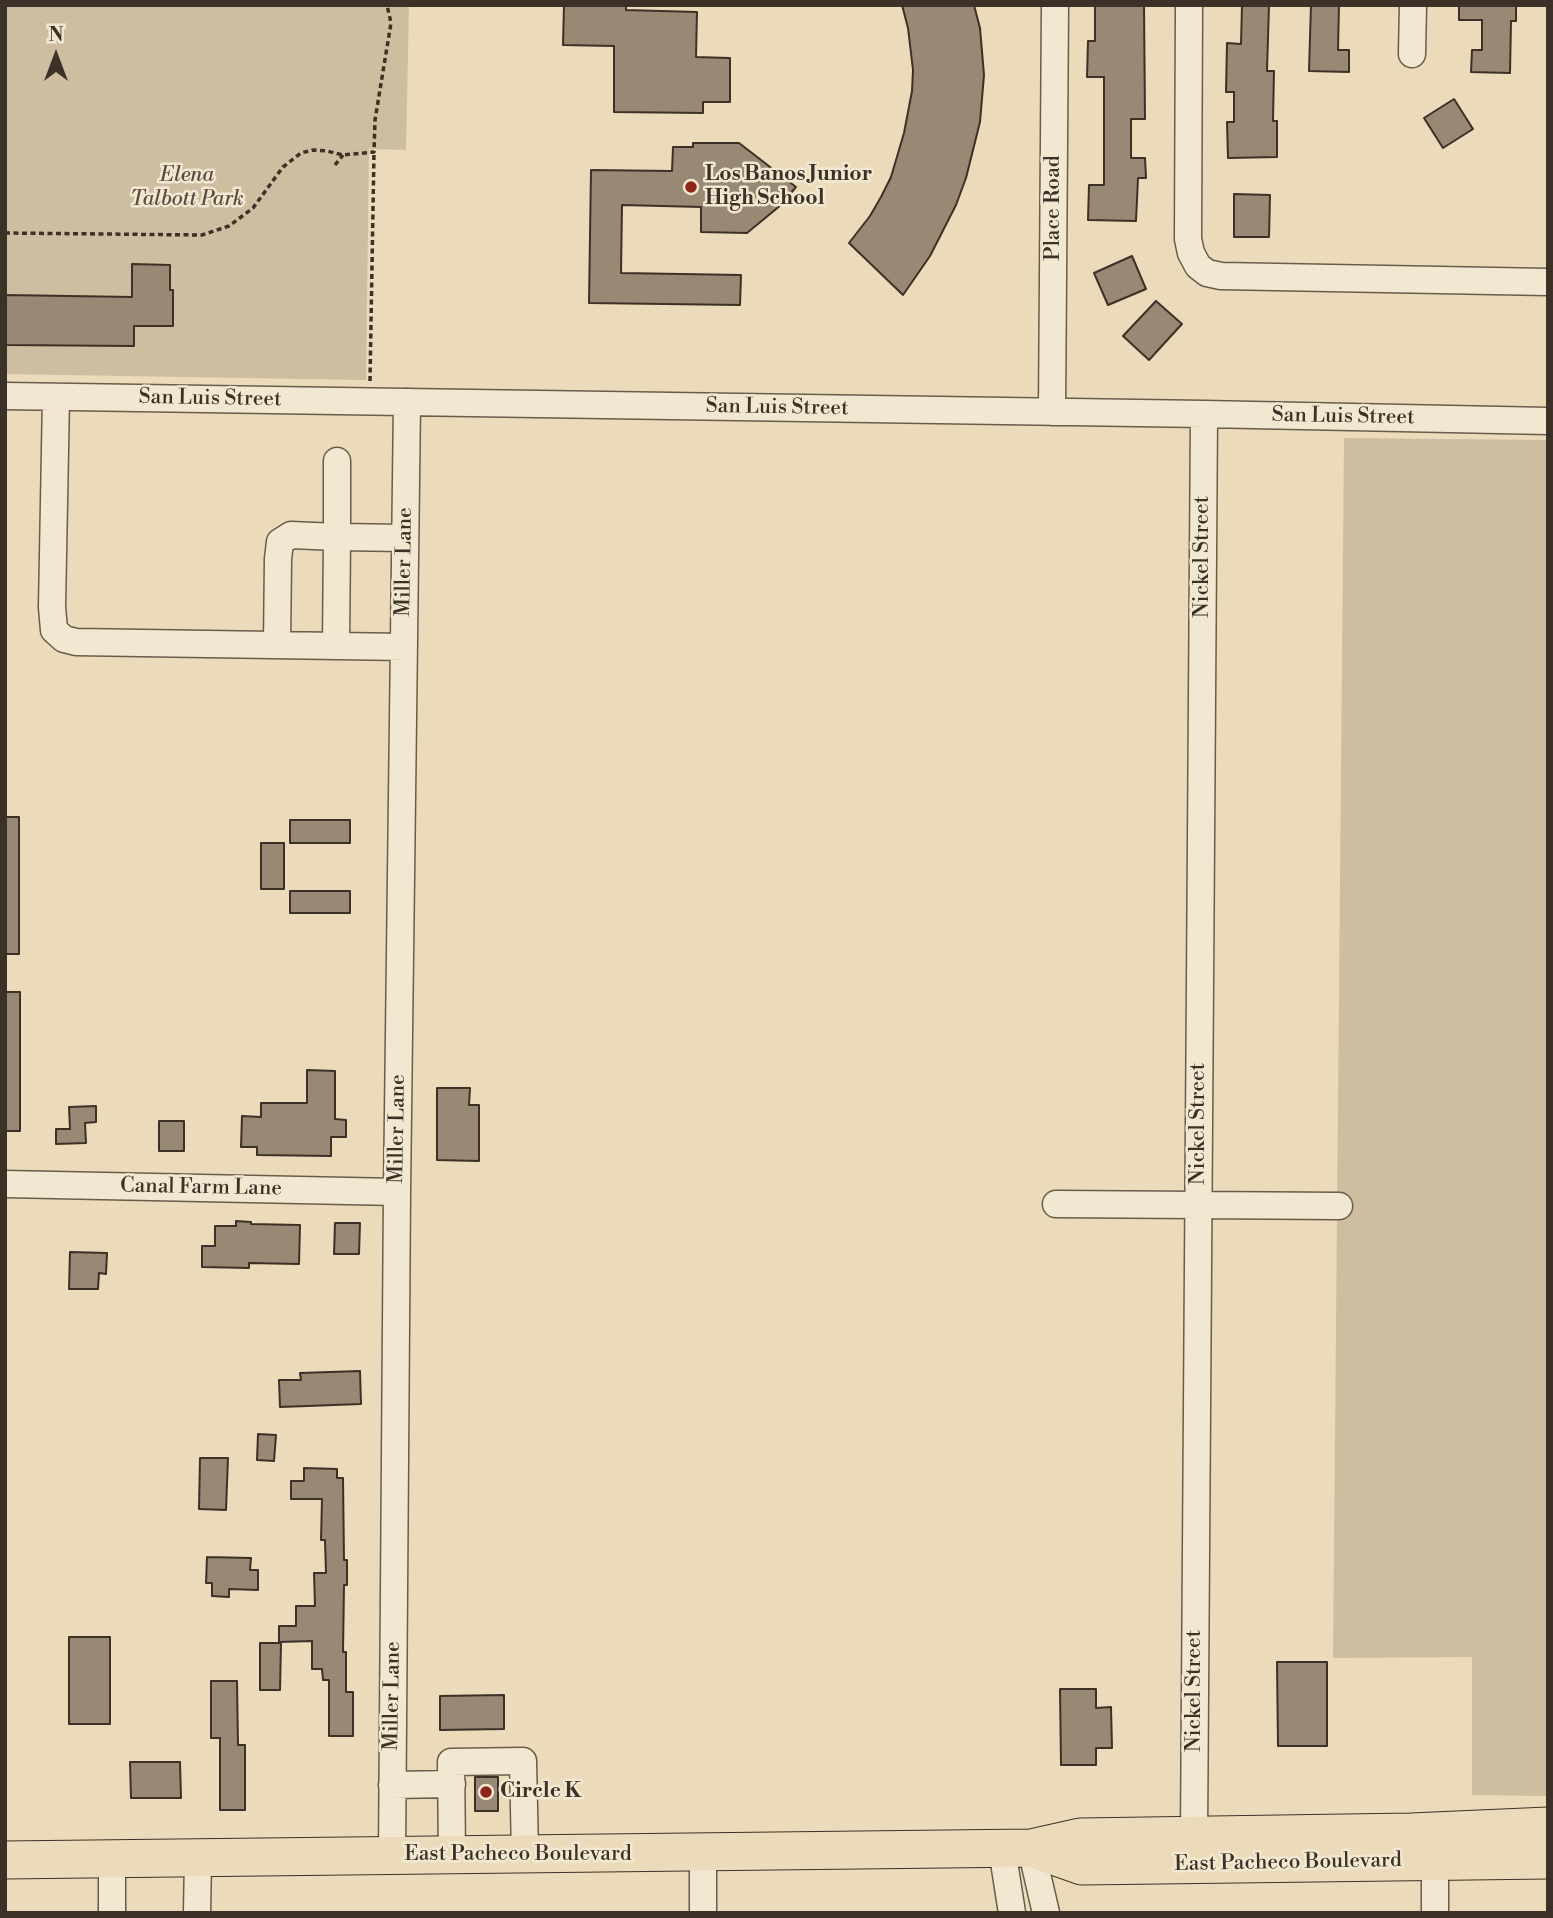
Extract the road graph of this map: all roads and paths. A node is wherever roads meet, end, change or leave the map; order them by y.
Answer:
1 (387, 5) edge
2 (1055, 5) edge
3 (1189, 5) edge
4 (1413, 5) edge
5 (1412, 54) dead end
6 (374, 152) junction
7 (343, 155) junction
8 (335, 165) dead end
9 (5, 233) edge
10 (1548, 282) edge
11 (5, 396) edge
12 (57, 397) junction
13 (370, 402) junction
14 (407, 402) junction
15 (1052, 412) junction
16 (1203, 414) junction
17 (1548, 421) edge
18 (337, 461) dead end
19 (337, 537) junction
20 (405, 538) junction
21 (278, 645) junction
22 (336, 646) junction
23 (404, 646) junction
24 (5, 1184) edge
25 (397, 1192) junction
26 (1198, 1204) junction
27 (1056, 1205) dead end
28 (1339, 1206) dead end
29 (452, 1784) junction
30 (392, 1785) junction
31 (1548, 1826) edge
32 (1194, 1835) junction
33 (1016, 1849) junction
34 (703, 1853) junction
35 (524, 1854) junction
36 (452, 1855) junction
37 (392, 1856) junction
38 (198, 1858) junction
39 (112, 1859) junction
40 (5, 1860) edge
41 (1548, 1860) edge
42 (1435, 1861) junction
43 (112, 1913) edge
44 (197, 1913) edge
45 (703, 1913) edge
46 (1012, 1913) edge
47 (1046, 1913) edge
48 (1435, 1913) edge

1 - 6 path
2 - 15 street, Place Road
3 - 10 street
4 - 5 street
6 - 7 path
6 - 13 path
7 - 8 path
7 - 9 path
11 - 12 street, San Luis Street
12 - 13 street, San Luis Street
12 - 21 street
13 - 14 street, San Luis Street
14 - 15 street, San Luis Street
14 - 20 street, Miller Lane
15 - 16 street, San Luis Street
16 - 17 street, San Luis Street
16 - 26 street, Nickel Street
18 - 19 street
19 - 20 street
19 - 21 street
19 - 22 street
20 - 23 street, Miller Lane
21 - 22 street
22 - 23 street
23 - 25 street, Miller Lane
24 - 25 street, Canal Farm Lane
25 - 30 street, Miller Lane
26 - 27 street
26 - 28 street
26 - 32 street, Nickel Street
29 - 30 street
29 - 35 street
29 - 36 street
30 - 37 street, Miller Lane
31 - 32 highway, East Pacheco Boulevard
32 - 33 highway, East Pacheco Boulevard
33 - 34 highway, East Pacheco Boulevard
33 - 42 highway, East Pacheco Boulevard
33 - 46 street
33 - 47 street
34 - 35 highway, East Pacheco Boulevard
34 - 45 street
35 - 36 highway, East Pacheco Boulevard
36 - 37 highway, East Pacheco Boulevard
37 - 38 highway, East Pacheco Boulevard
38 - 39 highway, East Pacheco Boulevard
38 - 44 street
39 - 40 highway, East Pacheco Boulevard
39 - 43 street
41 - 42 highway, East Pacheco Boulevard
42 - 48 street

